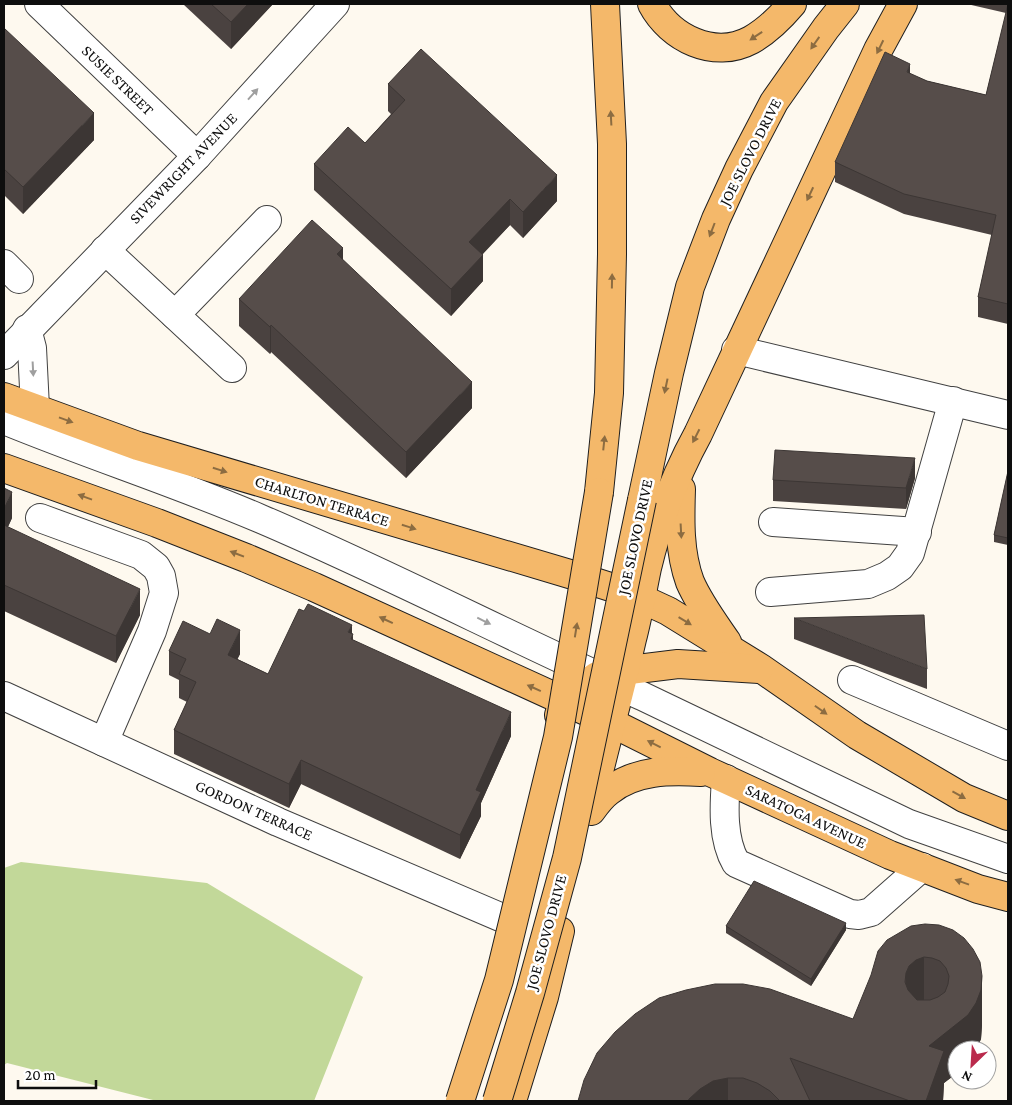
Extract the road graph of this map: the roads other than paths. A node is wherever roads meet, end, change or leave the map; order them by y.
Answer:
1 (39, 4) edge
2 (335, 4) edge
3 (605, 4) edge
4 (652, 4) edge
5 (792, 4) edge
6 (845, 4) edge
7 (902, 4) edge
8 (197, 156) junction
9 (267, 220) dead end
10 (105, 250) junction
11 (175, 315) junction
12 (27, 329) junction
13 (736, 350) junction
14 (4, 355) edge
15 (232, 368) dead end
16 (4, 396) edge
17 (953, 401) junction
18 (35, 408) junction
19 (1008, 415) edge
20 (4, 420) edge
21 (4, 439) edge
22 (681, 465) junction
23 (4, 468) edge
24 (40, 518) dead end
25 (773, 522) dead end
26 (917, 532) junction
27 (770, 592) dead end
28 (642, 598) junction
29 (734, 651) junction
30 (762, 669) junction
31 (852, 680) dead end
32 (602, 692) junction
33 (4, 696) edge
34 (104, 742) junction
35 (1008, 746) edge
36 (718, 775) junction
37 (591, 811) junction
38 (1008, 816) edge
39 (1008, 859) edge
40 (922, 868) junction
41 (1008, 875) edge
42 (1008, 897) edge
43 (507, 920) junction
44 (451, 1101) edge
45 (460, 1101) edge
46 (497, 1101) edge
47 (512, 1101) edge

1 - 8 street, SUSIE STREET
8 -> 2 street, SIVEWRIGHT AVENUE
45 -> 3 main road, JOE SLOVO DRIVE, bridge
5 -> 4 main road
6 -> 46 main road, JOE SLOVO DRIVE, bridge
7 -> 13 main road
8 - 10 street, SIVEWRIGHT AVENUE
9 - 11 street
10 - 11 street
10 - 12 street, SIVEWRIGHT AVENUE
11 - 15 street
12 - 14 street, SIVEWRIGHT AVENUE
12 -> 18 street
13 - 17 street
13 -> 22 main road
16 - 18 main road, CHARLTON TERRACE
17 - 19 street
17 - 26 street
18 -> 28 main road, CHARLTON TERRACE
20 -> 32 street
21 - 32 street
22 - 28 main road
22 -> 29 main road
32 -> 23 main road
24 - 34 street
25 - 26 street
26 - 27 street
28 -> 29 main road
28 - 32 main road
29 - 30 main road
30 - 32 main road
30 -> 38 main road
31 - 35 street
36 -> 32 main road, SARATOGA AVENUE
32 - 37 main road
32 - 39 street
32 - 41 street
32 - 43 main road
33 - 34 street, GORDON TERRACE
34 - 43 street, GORDON TERRACE
36 - 37 main road
36 - 40 main road, SARATOGA AVENUE
36 - 40 street
37 - 47 main road
42 -> 40 main road, SARATOGA AVENUE
43 - 44 main road

